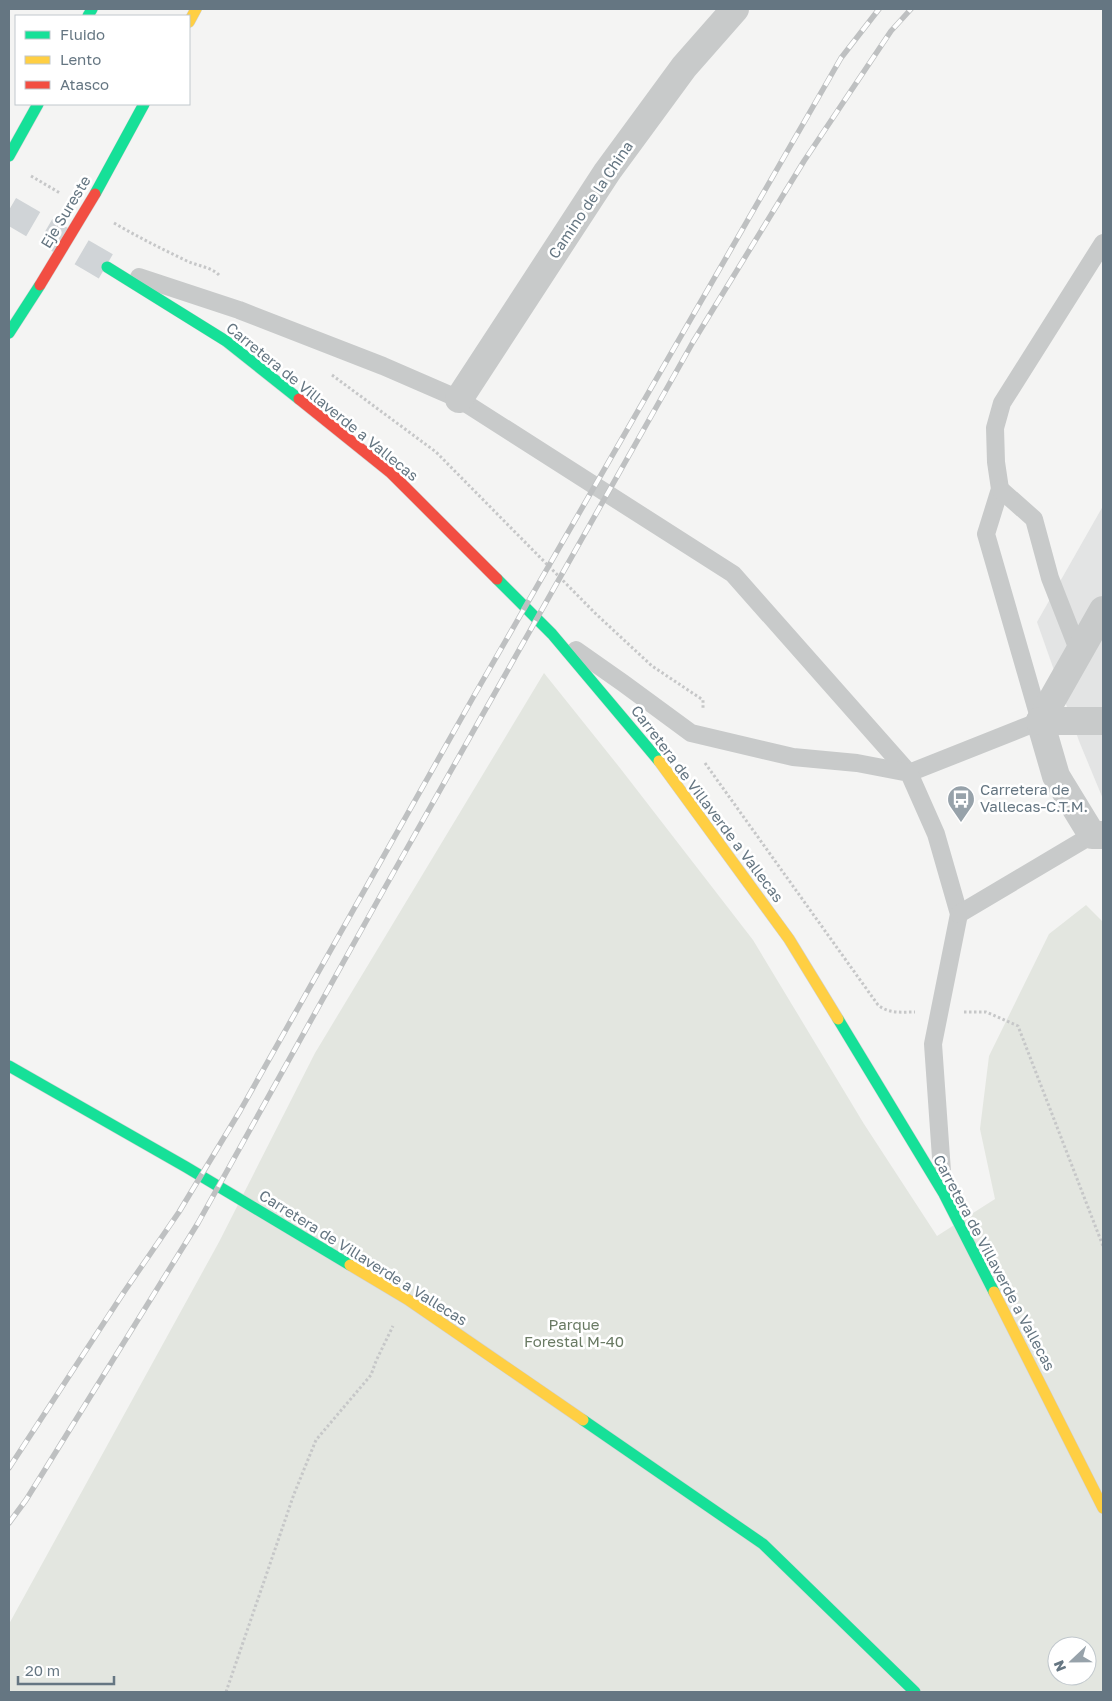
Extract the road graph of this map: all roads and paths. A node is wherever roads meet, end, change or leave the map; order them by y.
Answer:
1 (196, 9) edge
2 (735, 9) edge
3 (190, 20) edge
4 (37, 105) edge
5 (143, 105) edge
6 (11, 153) edge
7 (1103, 243) edge
8 (107, 267) joint
9 (9, 333) edge
10 (330, 374) dead end
11 (458, 399) junction
12 (1000, 489) junction
13 (1103, 610) edge
14 (552, 634) junction
15 (1079, 652) junction
16 (703, 716) dead end
17 (1040, 721) junction
18 (1103, 721) edge
19 (705, 764) dead end
20 (909, 773) junction
21 (1098, 835) edge
22 (959, 914) junction
23 (906, 1012) dead end
24 (986, 1012) dead end
25 (9, 1066) edge
26 (944, 1194) junction
27 (1103, 1246) edge
28 (407, 1299) junction
29 (1103, 1508) edge
30 (226, 1692) edge
31 (915, 1692) edge

1 - 3 main road
2 - 11 street, Camino de la China
4 - 6 main road
5 - 9 main road, Eje Sureste, bridge
7 - 12 lane
8 - 11 lane
8 - 14 main road, Carretera de Villaverde a Vallecas
10 - 16 path
11 - 20 lane
12 - 15 lane
12 - 17 lane
13 - 15 street
14 - 20 lane
14 - 26 main road, Carretera de Villaverde a Vallecas
15 - 17 street
17 - 18 street
17 - 20 lane
17 - 21 street
19 - 23 path
20 - 22 lane
21 - 22 lane
22 - 26 lane
24 - 27 path
25 - 28 main road, Carretera de Villaverde a Vallecas
26 - 29 main road, Carretera de Villaverde a Vallecas
28 - 30 path
28 - 31 main road, Carretera de Villaverde a Vallecas

